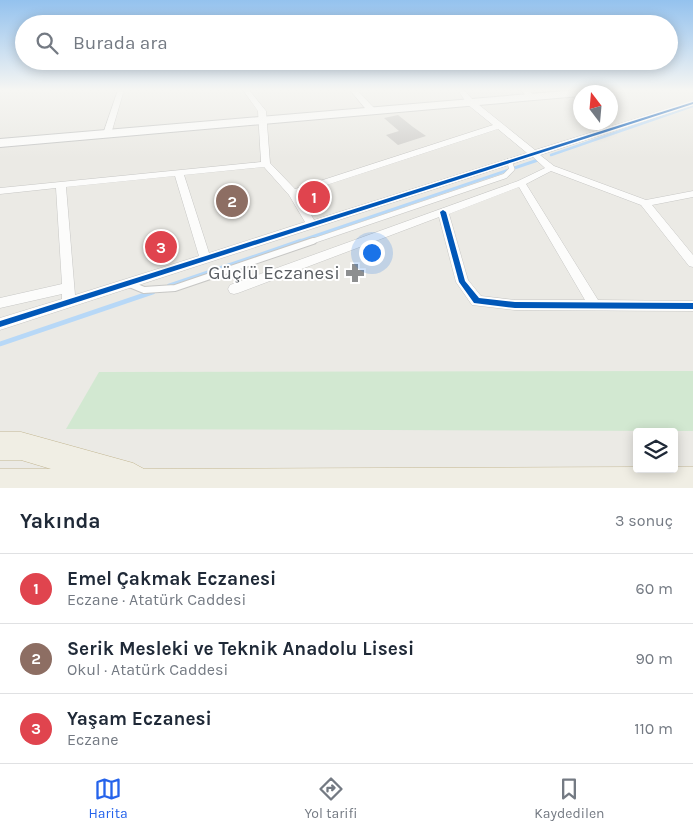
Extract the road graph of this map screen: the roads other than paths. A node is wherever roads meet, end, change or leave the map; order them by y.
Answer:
1 (114, 113) edge
2 (261, 113) edge
3 (351, 113) edge
4 (483, 113) edge
5 (662, 113) edge
6 (263, 120) junction
7 (498, 126) junction
8 (107, 134) junction
9 (0, 143) edge
10 (533, 153) junction
11 (509, 161) junction
12 (266, 164) junction
13 (551, 168) junction
14 (179, 174) junction
15 (521, 183) junction
16 (61, 185) junction
17 (0, 191) edge
18 (293, 192) junction
19 (693, 194) edge
20 (645, 203) junction
21 (443, 212) junction
22 (312, 225) junction
23 (205, 258) junction
24 (693, 263) edge
25 (126, 283) junction
26 (234, 290) dead end
27 (69, 295) junction
28 (0, 302) edge
29 (595, 306) junction
30 (693, 306) edge
31 (0, 324) edge
32 (0, 446) edge
33 (693, 482) edge
34 (14, 484) edge
35 (156, 484) junction

1 - 8 street
2 - 6 street
3 - 6 main road
4 - 7 street
5 - 10 street
6 - 8 main road
6 - 12 street
7 - 10 street
7 - 18 street
8 - 9 main road
10 - 11 street
10 - 13 street
11 - 22 street
11 - 25 lane
12 - 14 street
12 - 18 street
13 - 15 street
13 - 20 street
14 - 16 street
14 - 23 street
15 - 21 street
15 - 29 street
16 - 17 street
16 - 27 street
18 - 22 street
19 - 20 street
20 - 24 street
21 - 26 street
21 - 29 street
22 - 23 street
23 - 25 street
25 - 27 street
27 - 28 street
27 - 31 street
29 - 30 street
32 - 35 highway
33 - 35 highway
34 - 35 highway

